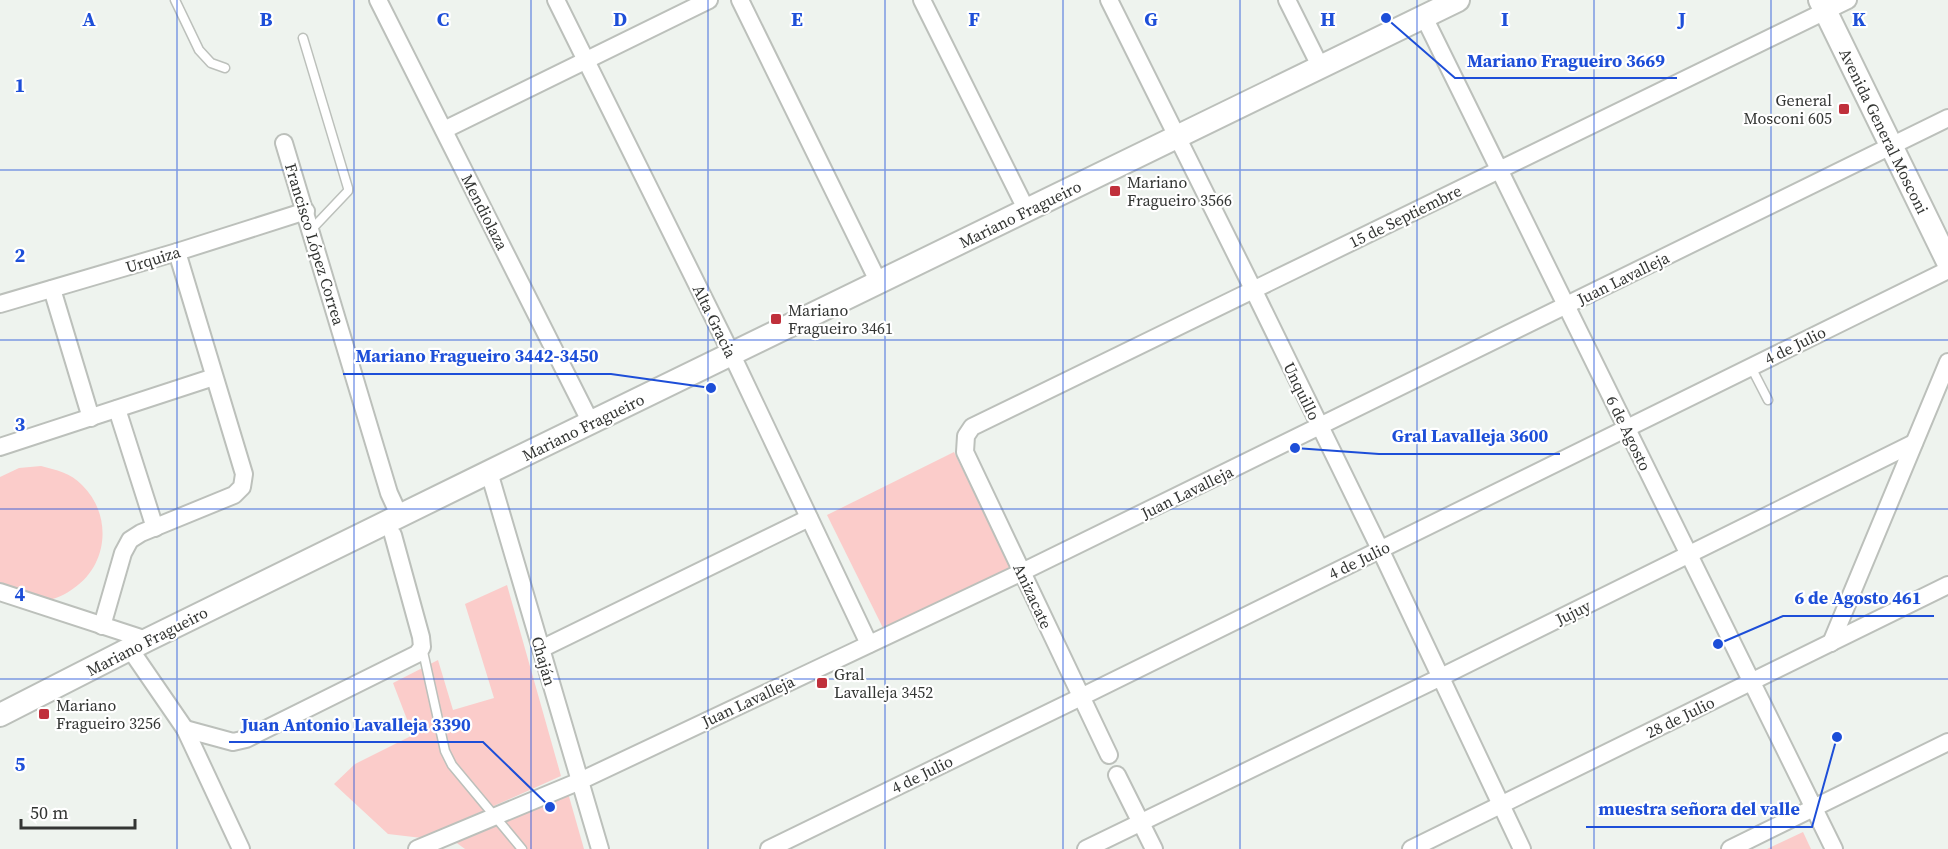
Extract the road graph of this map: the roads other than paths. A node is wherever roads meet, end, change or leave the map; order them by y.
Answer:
1 (175, 0) edge
2 (378, 0) edge
3 (555, 0) edge
4 (709, 0) edge
5 (740, 0) edge
6 (922, 0) edge
7 (1109, 0) edge
8 (1287, 0) edge
9 (1458, 0) edge
10 (1848, 0) edge
11 (1823, 5) edge
12 (1424, 17) junction
13 (303, 38) dead end
14 (585, 60) junction
15 (1320, 66) junction
16 (225, 68) dead end
17 (1948, 118) edge
18 (444, 130) junction
19 (1177, 138) junction
20 (284, 143) dead end
21 (1892, 147) junction
22 (1500, 170) junction
23 (306, 211) junction
24 (1027, 211) junction
25 (311, 230) junction
26 (177, 252) junction
27 (1948, 262) edge
28 (1948, 270) edge
29 (879, 283) junction
30 (52, 289) junction
31 (1253, 290) junction
32 (0, 304) edge
33 (1566, 306) junction
34 (732, 355) junction
35 (1948, 362) edge
36 (1751, 367) junction
37 (214, 377) junction
38 (1768, 400) dead end
39 (117, 409) junction
40 (91, 418) junction
41 (591, 423) junction
42 (1319, 428) junction
43 (1627, 428) junction
44 (966, 435) joint
45 (1914, 443) junction
46 (0, 447) edge
47 (489, 472) junction
48 (809, 518) junction
49 (396, 526) junction
50 (155, 528) junction
51 (1380, 549) junction
52 (1689, 555) junction
53 (1022, 572) junction
54 (1948, 585) edge
55 (0, 592) edge
56 (102, 626) junction
57 (1831, 642) junction
58 (869, 644) junction
59 (138, 645) junction
60 (422, 646) junction
61 (541, 649) junction
62 (1441, 677) junction
63 (1751, 682) junction
64 (1081, 697) junction
65 (0, 715) edge
66 (185, 729) junction
67 (1948, 742) edge
68 (1109, 755) dead end
69 (1117, 775) dead end
70 (580, 781) junction
71 (1501, 805) junction
72 (1814, 808) junction
73 (494, 816) junction
74 (1141, 822) junction
75 (241, 849) edge
76 (417, 849) edge
77 (522, 849) edge
78 (600, 849) edge
79 (769, 849) edge
80 (1086, 849) edge
81 (1154, 849) edge
82 (1411, 849) edge
83 (1522, 849) edge
84 (1730, 849) edge
85 (1834, 849) edge

1 - 16 lane
2 - 18 street, Mendiolaza
3 - 14 street, Alta Gracia
4 - 14 street
5 - 29 street
6 - 24 street
7 - 19 street, Unquillo
8 - 15 street
9 - 12 main road, Mariano Fragueiro
10 - 11 street, 15 de Septiembre
11 - 21 main road, Avenida General Mosconi
11 - 22 street, 15 de Septiembre
12 - 15 main road, Mariano Fragueiro
12 - 22 street, 6 de Agosto
13 - 25 lane
14 - 18 street
14 - 34 street, Alta Gracia
15 - 19 main road, Mariano Fragueiro
17 - 21 street, Juan Lavalleja
18 - 41 street, Mendiolaza
19 - 24 main road, Mariano Fragueiro
19 - 31 street, Unquillo
20 - 23 street, Francisco López Correa
21 - 27 main road, Avenida General Mosconi
21 - 33 street, Juan Lavalleja
22 - 31 street, 15 de Septiembre
22 - 33 street, 6 de Agosto
23 - 25 street, Francisco López Correa
23 - 26 street, Urquiza
24 - 29 main road, Mariano Fragueiro
25 - 49 street, Francisco López Correa
26 - 30 street, Urquiza
26 - 37 street
28 - 36 street, 4 de Julio
29 - 34 main road, Mariano Fragueiro
30 - 32 street, Urquiza
30 - 40 street
31 - 42 street, Unquillo
31 - 44 street, 15 de Septiembre
33 - 42 street, Juan Lavalleja
33 - 43 street, 6 de Agosto
34 - 41 main road, Mariano Fragueiro
34 - 48 street, Alta Gracia
35 - 45 street
36 - 38 lane
36 - 43 street, 4 de Julio
37 - 39 street
37 - 50 street
39 - 40 street
39 - 50 street
40 - 46 street
41 - 47 main road, Mariano Fragueiro
42 - 51 street, Unquillo
42 - 53 street, Juan Lavalleja
43 - 51 street, 4 de Julio
43 - 52 street, 6 de Agosto
44 - 53 street, Anizacate
45 - 52 street, Jujuy
45 - 57 street
47 - 49 main road, Mariano Fragueiro
47 - 61 street, Chaján
48 - 58 street, Alta Gracia
48 - 61 street
49 - 59 main road, Mariano Fragueiro
49 - 60 street, Francisco López Correa
50 - 56 street
51 - 62 street, Unquillo
51 - 64 street, 4 de Julio
52 - 62 street, Jujuy
52 - 63 street, 6 de Agosto
53 - 58 street, Juan Lavalleja
53 - 64 street, Anizacate
54 - 57 street, 28 de Julio
55 - 56 street
56 - 59 street
57 - 63 street, 28 de Julio
58 - 70 street, Juan Lavalleja
59 - 65 main road, Mariano Fragueiro
59 - 66 street
60 - 66 street
60 - 73 lane
61 - 70 street, Chaján
62 - 71 street, Unquillo
62 - 74 street, Jujuy
63 - 71 street, 28 de Julio
63 - 72 street, 6 de Agosto
64 - 68 street, Anizacate
64 - 79 street, 4 de Julio
66 - 75 street
67 - 72 street
69 - 74 street
70 - 73 street, Juan Lavalleja
70 - 78 street, Chaján
71 - 82 street, 28 de Julio
71 - 83 street, Unquillo
72 - 84 street
72 - 85 street, 6 de Agosto
73 - 76 street, Juan Lavalleja
73 - 77 lane
74 - 80 street, Jujuy
74 - 81 street

